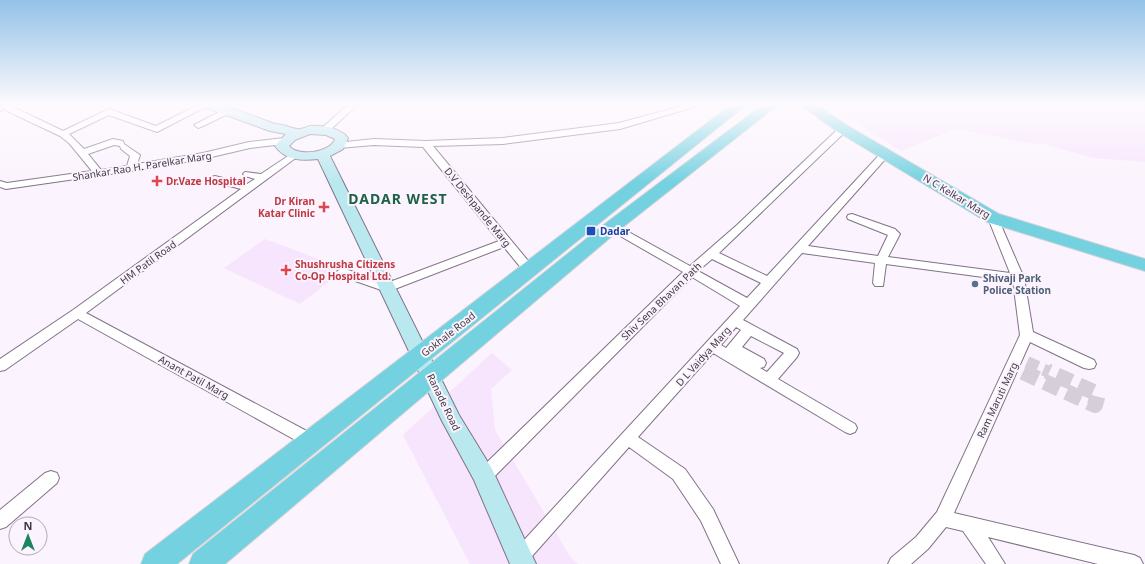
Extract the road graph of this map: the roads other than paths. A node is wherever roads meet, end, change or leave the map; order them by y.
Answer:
1 (55, 130) edge
2 (71, 130) edge
3 (273, 130) edge
4 (309, 130) edge
5 (326, 130) edge
6 (586, 130) edge
7 (708, 130) edge
8 (739, 130) edge
9 (842, 130) edge
10 (845, 130) edge
11 (864, 130) edge
12 (63, 134) junction
13 (288, 140) junction
14 (340, 142) junction
15 (426, 144) junction
16 (82, 153) junction
17 (322, 154) junction
18 (885, 154) junction
19 (294, 155) junction
20 (131, 168) junction
21 (99, 174) junction
22 (216, 178) dead end
23 (243, 183) junction
24 (2, 186) edge
25 (852, 217) dead end
26 (993, 218) junction
27 (612, 227) junction
28 (507, 242) junction
29 (800, 249) junction
30 (711, 254) junction
31 (1145, 256) edge
32 (881, 260) junction
33 (1145, 265) edge
34 (530, 270) junction
35 (342, 272) dead end
36 (689, 272) junction
37 (1018, 278) junction
38 (770, 282) junction
39 (879, 283) dead end
40 (387, 288) junction
41 (749, 305) junction
42 (77, 313) junction
43 (733, 323) junction
44 (748, 331) junction
45 (1035, 334) junction
46 (712, 346) junction
47 (759, 363) dead end
48 (1089, 364) dead end
49 (0, 366) edge
50 (426, 366) junction
51 (769, 380) junction
52 (850, 428) dead end
53 (628, 438) junction
54 (311, 441) junction
55 (484, 476) junction
56 (50, 478) dead end
57 (943, 518) junction
58 (0, 521) edge
59 (969, 525) junction
60 (1085, 558) edge
61 (521, 560) edge
62 (155, 564) edge
63 (203, 564) edge
64 (730, 564) edge
65 (897, 564) edge
66 (996, 564) edge
67 (1134, 564) edge

1 - 12 street
2 - 12 street
3 - 13 street
4 - 13 street
5 - 14 street
6 - 15 street
7 - 34 main road, Gokhale Road
8 - 27 main road, Gokhale Road
9 - 30 street, Shiv Sena Bhavan Path
10 - 18 main road, N C Kelkar Marg
11 - 31 main road, N C Kelkar Marg
12 - 16 street
13 - 19 street
13 - 20 street, Shankar Rao H. Parelkar Marg
14 - 15 street
14 - 17 street
15 - 28 street, D.V Deshpande Marg
16 - 20 street
16 - 21 street
17 - 19 street
17 - 40 street, Ranade Road
18 - 26 main road, N C Kelkar Marg
18 - 29 street, D L Vaidya Marg
19 - 23 street, HM Patil Road
20 - 21 street, Shankar Rao H. Parelkar Marg
21 - 24 street, Shankar Rao H. Parelkar Marg
22 - 23 street
23 - 42 street, HM Patil Road
25 - 32 street
26 - 33 main road, N C Kelkar Marg
26 - 37 street
27 - 36 street
27 - 50 main road, Gokhale Road
28 - 34 street, D.V Deshpande Marg
28 - 40 street
29 - 32 street
29 - 38 street, D L Vaidya Marg
30 - 36 street, Shiv Sena Bhavan Path
30 - 38 street
32 - 37 street
32 - 39 street
34 - 50 main road, Gokhale Road
35 - 40 street
36 - 41 street
36 - 55 street, Shiv Sena Bhavan Path
37 - 45 street
38 - 41 street, D L Vaidya Marg
40 - 50 street, Ranade Road
41 - 43 street, D L Vaidya Marg
42 - 49 street, HM Patil Road
42 - 54 street, Anant Patil Marg
43 - 44 street
43 - 46 street, D L Vaidya Marg
44 - 47 street
44 - 51 street
45 - 48 street
45 - 57 street, Ram Maruti Marg
46 - 51 street
46 - 53 street, D L Vaidya Marg
50 - 54 main road, Gokhale Road
50 - 55 street, Ranade Road
50 - 63 main road, Gokhale Road
51 - 52 street
53 - 61 street, D L Vaidya Marg
53 - 64 street
54 - 62 main road, Gokhale Road
55 - 61 street, Ranade Road
56 - 58 street
57 - 59 street
57 - 65 street, Ram Maruti Marg
59 - 60 street
59 - 66 street
60 - 67 street

